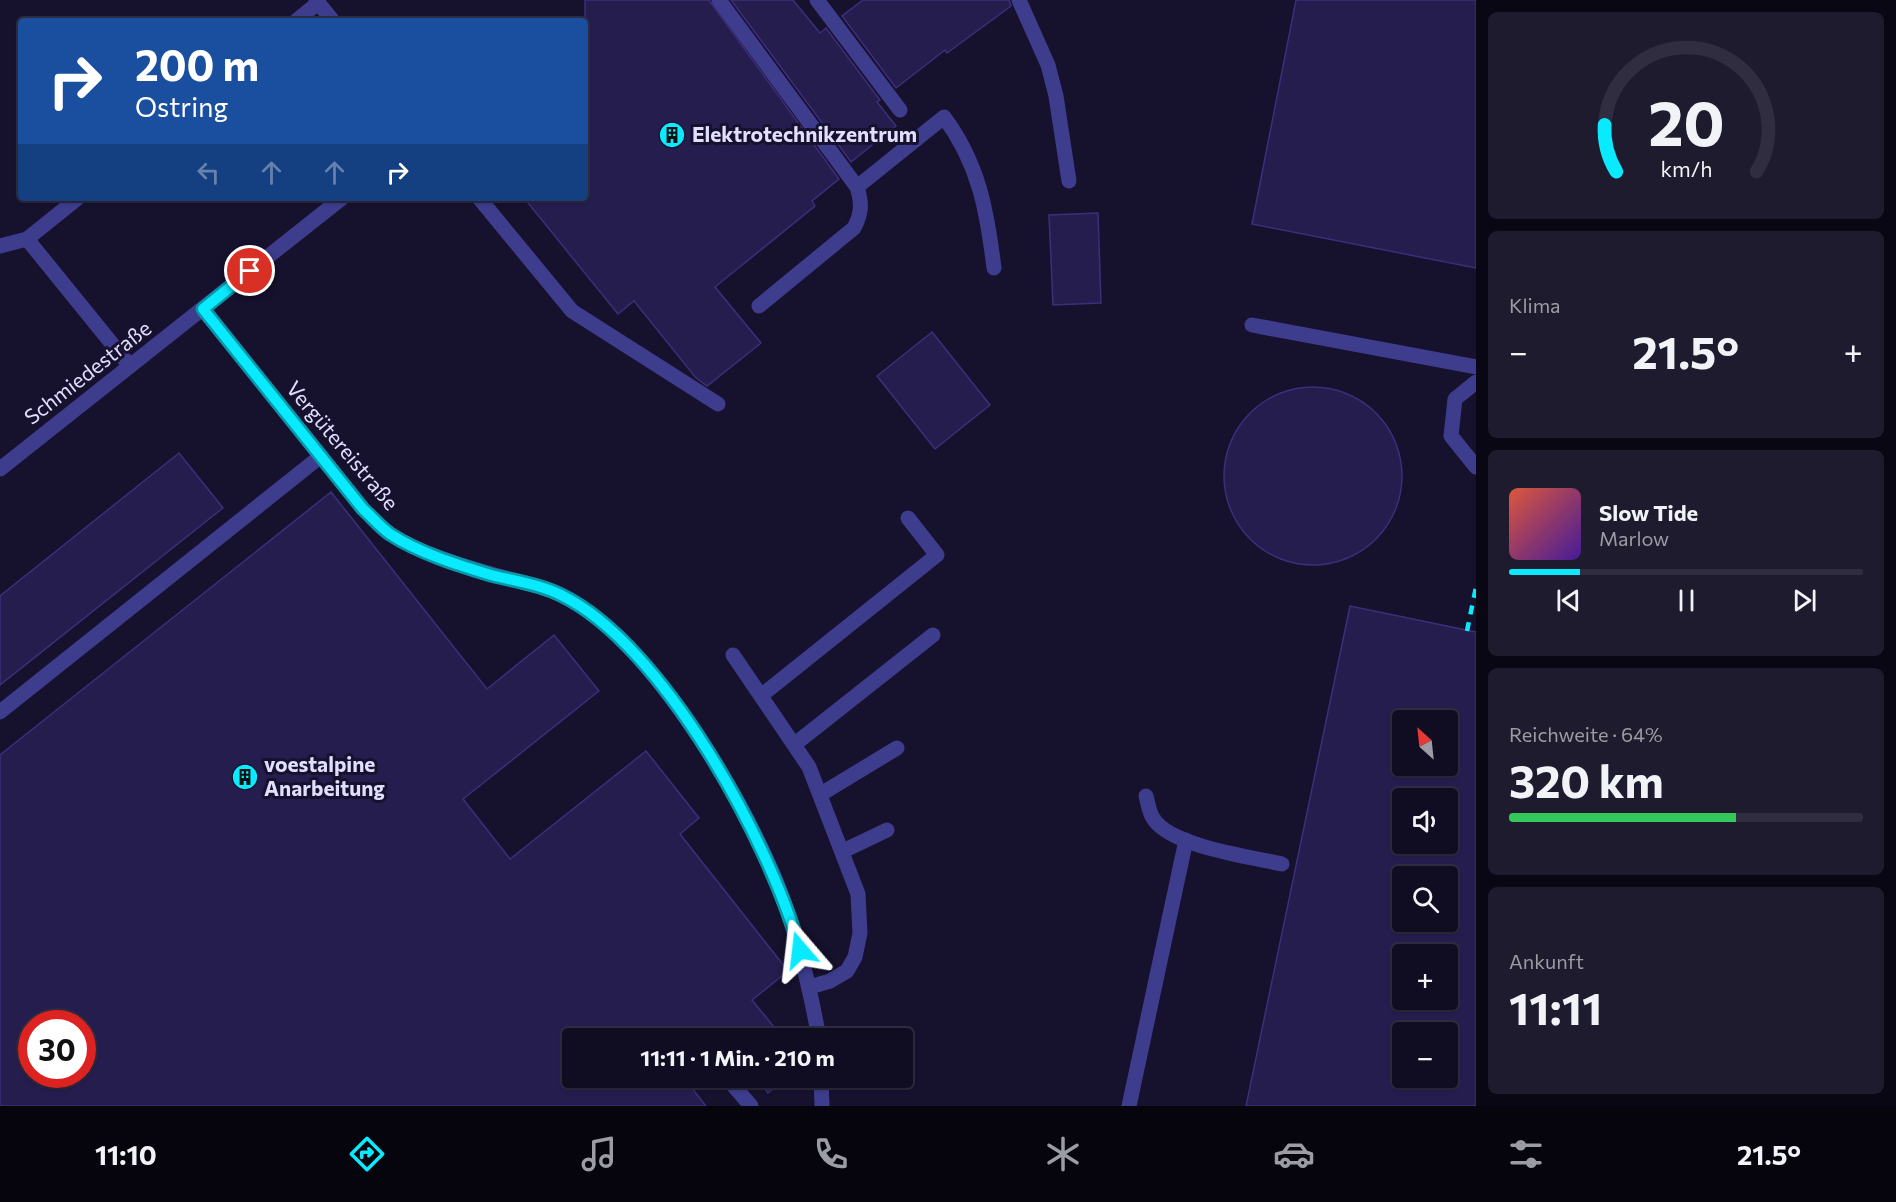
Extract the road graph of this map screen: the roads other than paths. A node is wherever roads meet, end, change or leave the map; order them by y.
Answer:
1 (719, 0) edge
2 (817, 0) edge
3 (1019, 0) edge
4 (317, 2) edge
5 (299, 18) edge
6 (330, 18) edge
7 (900, 110) dead end
8 (1069, 181) dead end
9 (857, 187) junction
10 (74, 201) edge
11 (338, 201) edge
12 (481, 201) edge
13 (27, 239) junction
14 (0, 246) edge
15 (994, 268) dead end
16 (759, 306) dead end
17 (203, 309) junction
18 (1252, 325) dead end
19 (130, 366) junction
20 (1476, 367) edge
21 (1476, 382) edge
22 (718, 404) dead end
23 (321, 456) junction
24 (1476, 466) edge
25 (0, 470) edge
26 (908, 519) dead end
27 (933, 635) dead end
28 (733, 655) dead end
29 (762, 695) junction
30 (0, 712) edge
31 (795, 744) junction
32 (897, 748) dead end
33 (821, 794) junction
34 (1146, 796) dead end
35 (887, 830) dead end
36 (1186, 840) junction
37 (843, 850) junction
38 (1282, 864) dead end
39 (810, 987) junction
40 (817, 1028) edge
41 (735, 1088) edge
42 (821, 1088) edge
43 (751, 1106) edge
44 (822, 1106) edge
45 (1130, 1106) edge

1 - 9 street
2 - 7 street
3 - 8 street
4 - 5 street
4 - 6 street
9 - 15 street
9 - 16 street
10 - 13 street
11 - 17 street, Schmiedestraße
12 - 22 street
13 - 14 street
13 - 19 street
17 - 19 street, Schmiedestraße
17 - 23 street, Vergütereistraße
18 - 20 street
19 - 25 street, Schmiedestraße
21 - 24 street
23 - 30 street
23 - 39 street, Vergütereistraße
26 - 29 street
27 - 31 street
28 - 29 street
29 - 31 street
31 - 33 street
32 - 33 street
33 - 37 street
34 - 36 street
35 - 37 street
36 - 38 street
36 - 45 street
37 - 39 street
39 - 40 street, Vergütereistraße
41 - 43 street
42 - 44 street

